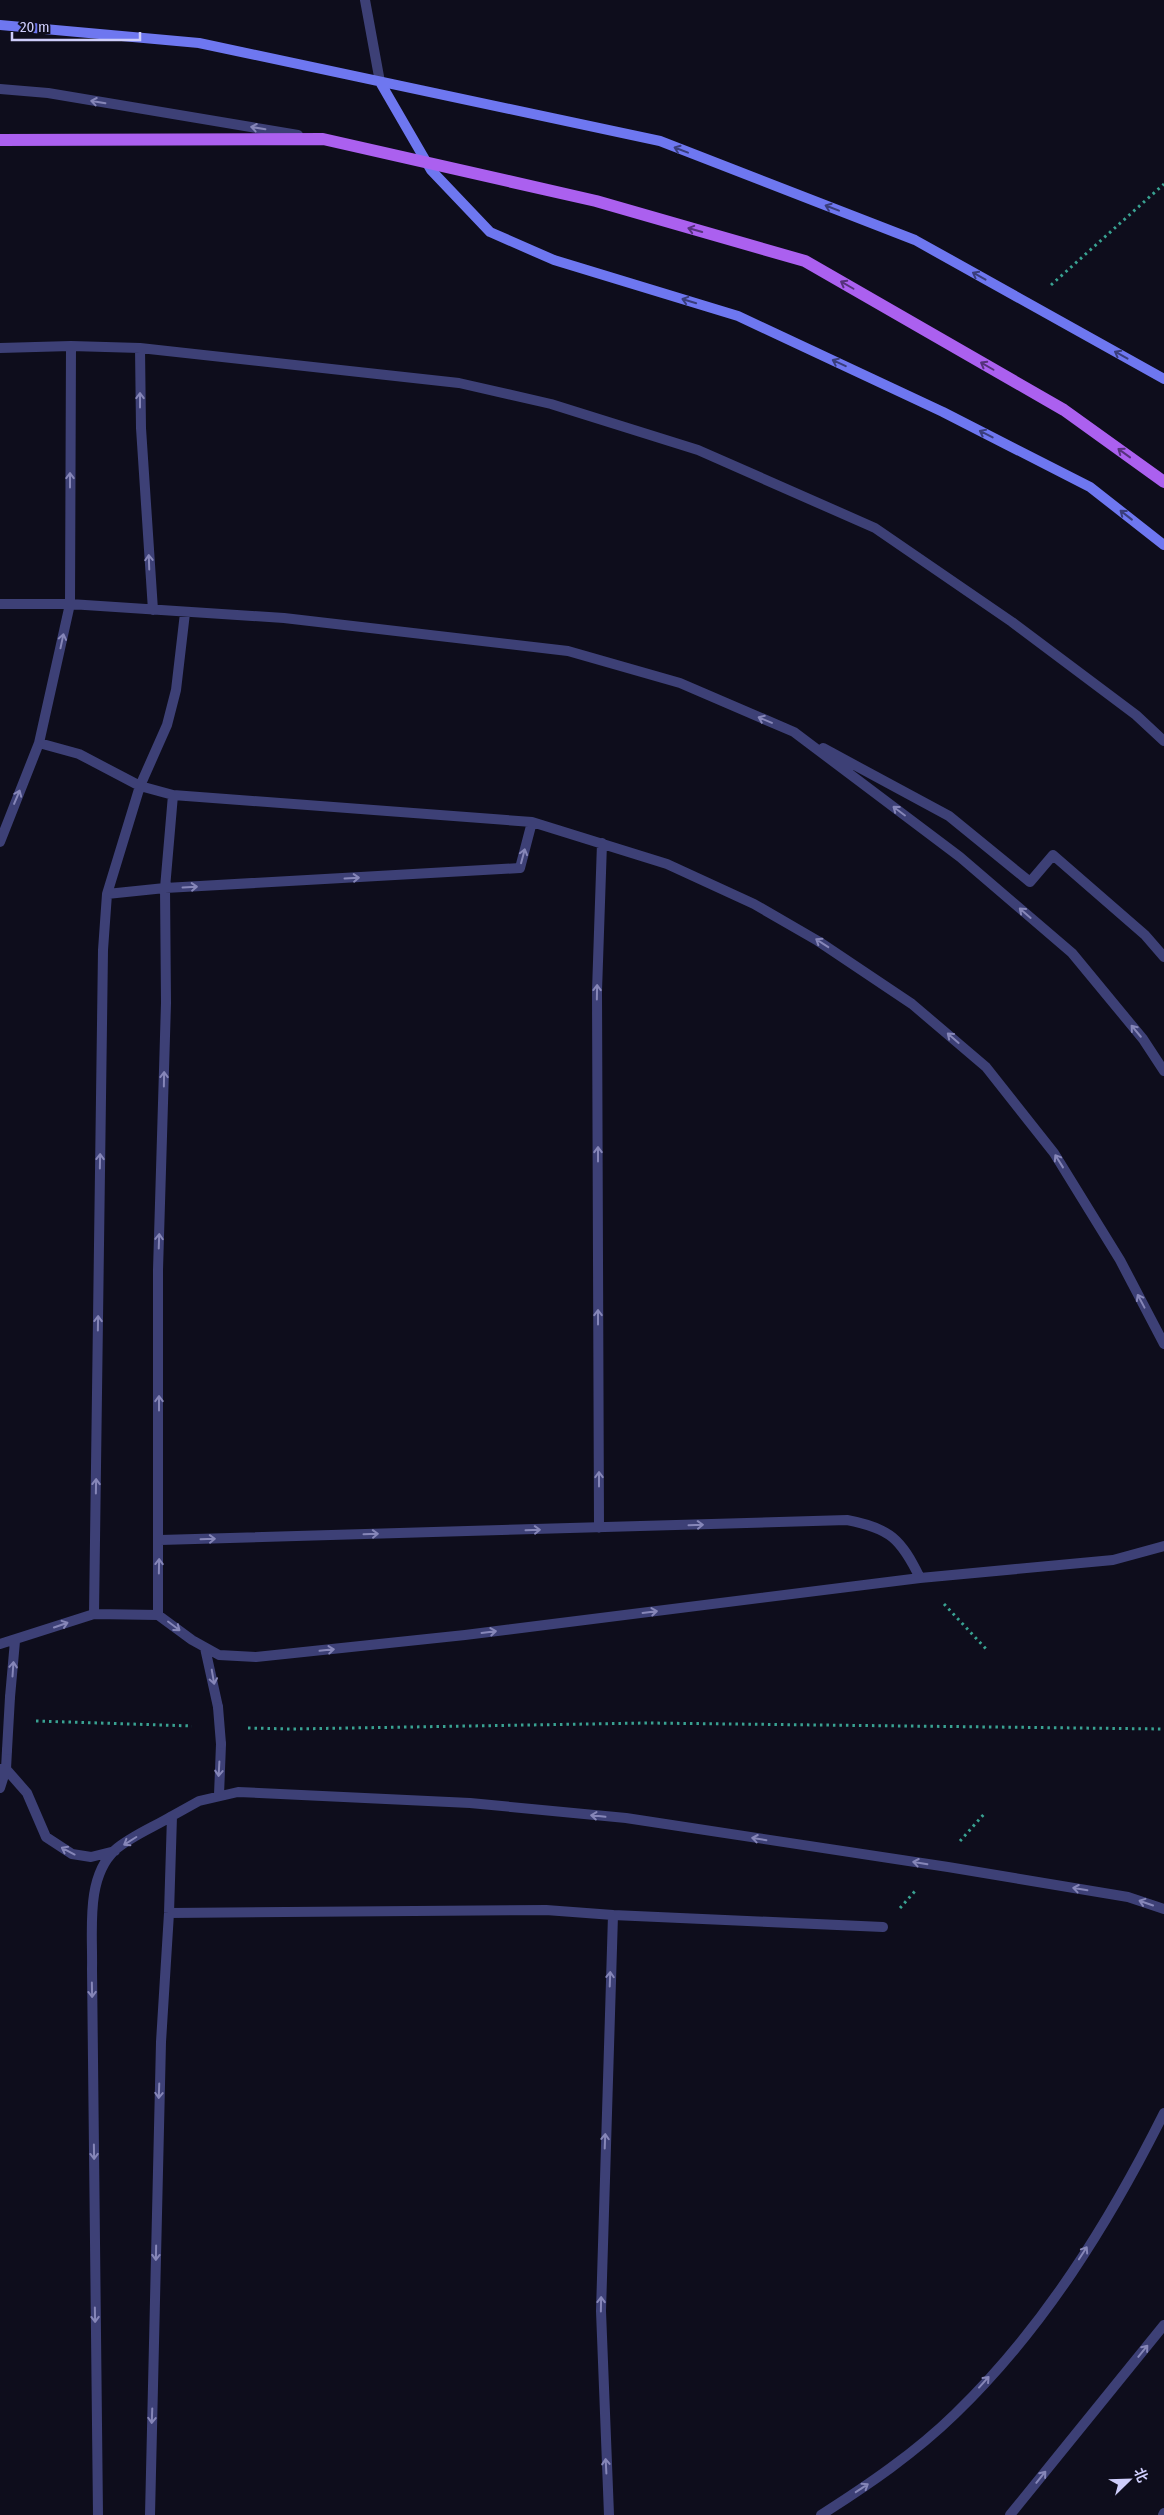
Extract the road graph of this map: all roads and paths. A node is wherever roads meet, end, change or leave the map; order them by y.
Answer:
1 (365, 0) edge
2 (0, 25) edge
3 (380, 82) junction
4 (0, 89) edge
5 (324, 139) junction
6 (0, 140) edge
7 (1164, 184) edge
8 (1030, 304) junction
9 (70, 346) junction
10 (0, 348) edge
11 (140, 348) junction
12 (1164, 378) edge
13 (1164, 482) edge
14 (1164, 545) edge
15 (0, 604) edge
16 (70, 604) junction
17 (153, 610) junction
18 (185, 612) junction
19 (794, 732) junction
20 (1164, 741) edge
21 (39, 743) junction
22 (140, 786) junction
23 (173, 795) junction
24 (532, 822) junction
25 (0, 842) edge
26 (602, 843) junction
27 (165, 888) junction
28 (107, 894) junction
29 (1164, 957) edge
30 (1164, 1071) edge
31 (1164, 1344) edge
32 (599, 1528) junction
33 (160, 1540) junction
34 (1164, 1546) edge
35 (920, 1578) junction
36 (94, 1614) junction
37 (158, 1615) junction
38 (15, 1641) junction
39 (0, 1644) edge
40 (205, 1648) junction
41 (987, 1650) dead end
42 (29, 1721) dead end
43 (194, 1726) dead end
44 (243, 1728) dead end
45 (1164, 1729) edge
46 (3, 1769) edge
47 (0, 1788) edge
48 (219, 1795) junction
49 (172, 1816) junction
50 (115, 1851) junction
51 (1164, 1909) edge
52 (169, 1913) junction
53 (613, 1915) junction
54 (883, 1927) dead end
55 (1164, 2113) edge
56 (1164, 2325) edge
57 (98, 2515) edge
58 (150, 2515) edge
59 (608, 2515) edge
60 (821, 2515) edge
61 (1010, 2515) edge

1 - 3 lane
2 - 3 main road
8 -> 3 main road
14 -> 3 main road
5 -> 4 lane, bridge
5 - 6 main road, bridge
13 -> 5 main road, bridge
7 - 8 path
12 -> 8 main road
9 - 10 lane
9 - 11 lane
16 -> 9 lane
17 -> 11 lane
11 - 20 lane
15 - 16 lane
16 - 17 lane
21 -> 16 lane
17 - 18 lane
19 -> 18 lane
18 - 22 lane
19 - 29 lane
30 -> 19 lane
21 - 22 lane
25 -> 21 lane
22 - 23 lane
22 - 28 lane
23 - 24 lane
23 - 27 lane
24 - 26 lane
27 -> 24 lane
31 -> 26 lane
32 -> 26 lane
27 - 28 lane
33 -> 27 lane
36 -> 28 lane
33 -> 32 lane
32 -> 35 lane
37 -> 33 lane
34 - 35 lane
40 -> 35 lane
35 - 41 path
36 - 37 lane
38 -> 36 lane
37 -> 40 lane
38 - 39 lane
46 -> 38 lane, bridge
40 -> 48 lane, bridge
42 - 43 path
44 - 45 path
46 - 47 lane
50 -> 46 lane
48 - 49 lane
51 -> 48 lane
49 -> 50 lane
49 - 52 lane
50 -> 57 lane
52 - 53 lane
52 -> 58 lane
53 - 54 lane
59 -> 53 lane
60 -> 55 lane
61 -> 56 lane

